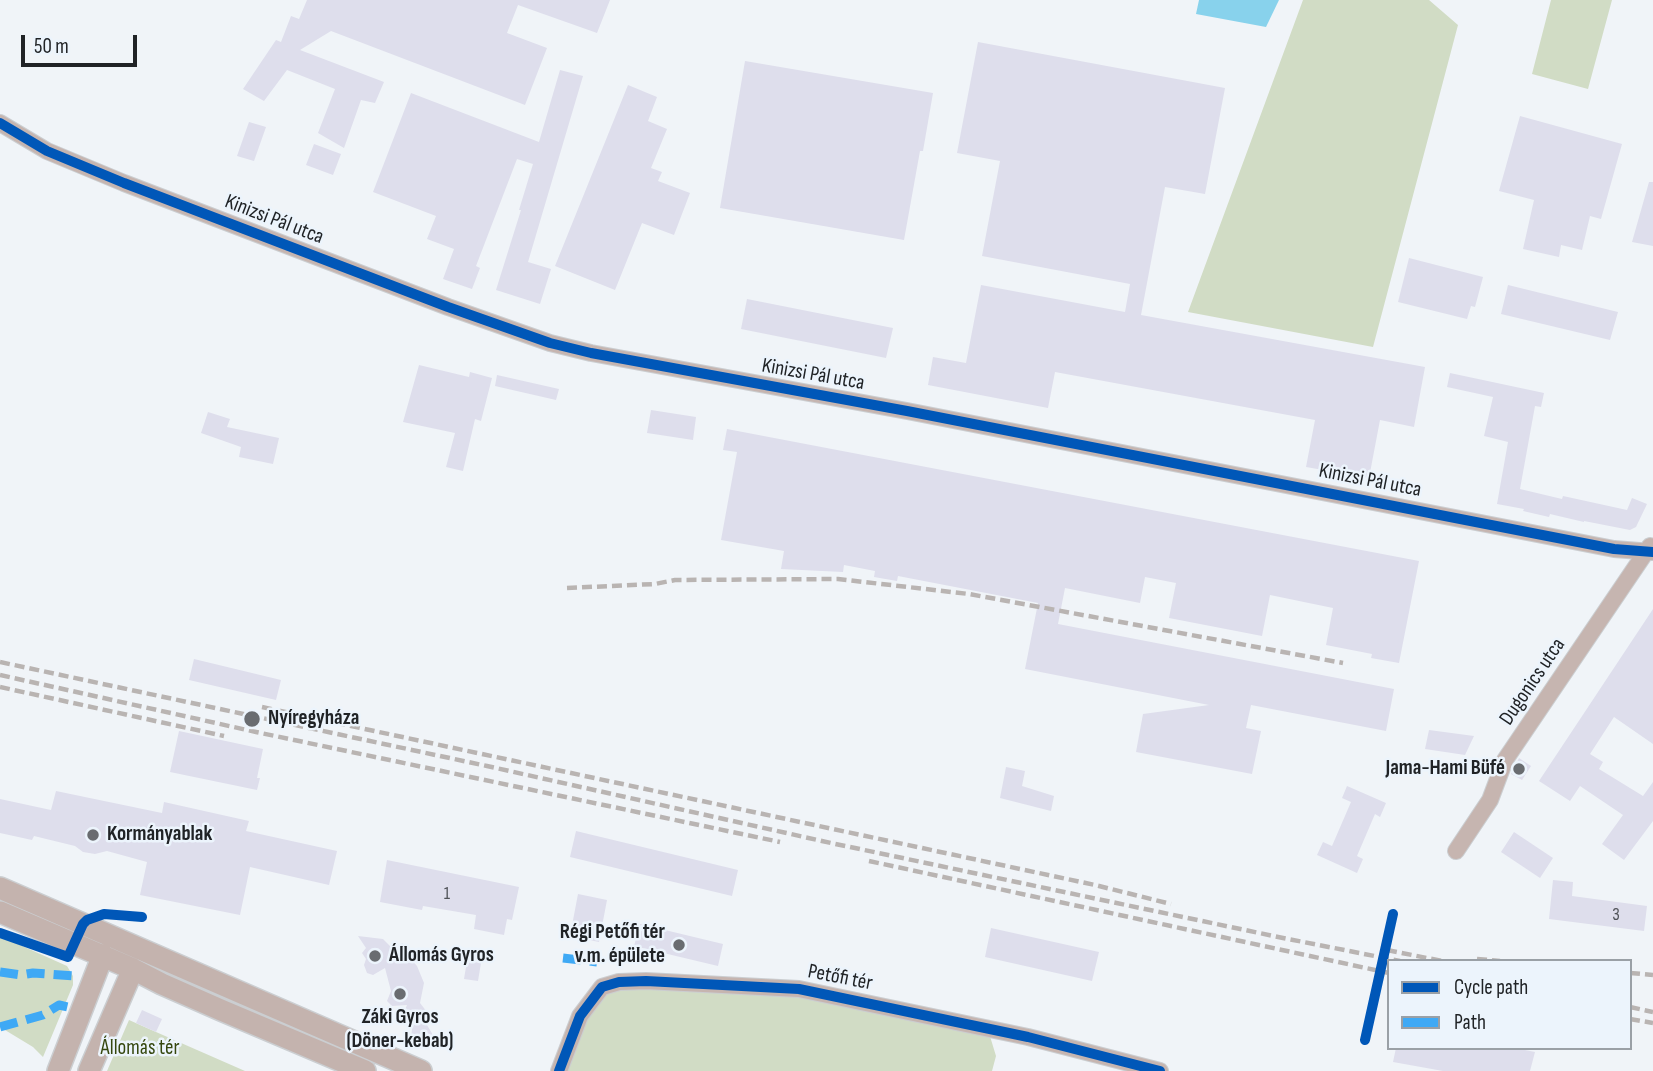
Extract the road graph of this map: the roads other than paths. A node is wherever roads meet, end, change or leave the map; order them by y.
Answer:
1 (0, 123) edge
2 (1651, 549) edge
3 (1456, 851) dead end
4 (0, 888) edge
5 (0, 912) edge
6 (127, 943) junction
7 (103, 956) junction
8 (133, 969) junction
9 (58, 1071) edge
10 (89, 1071) edge
11 (365, 1071) edge
12 (421, 1071) edge
13 (559, 1071) edge
14 (1160, 1071) edge

1 - 2 street, Kinizsi Pál utca
2 - 3 street, Dugonics utca
4 - 6 main road
5 - 7 main road
6 - 7 main road
6 - 8 main road
6 - 12 main road
7 - 8 main road
7 - 9 main road
8 - 10 main road
8 - 11 main road
13 - 14 street, Petőfi tér

